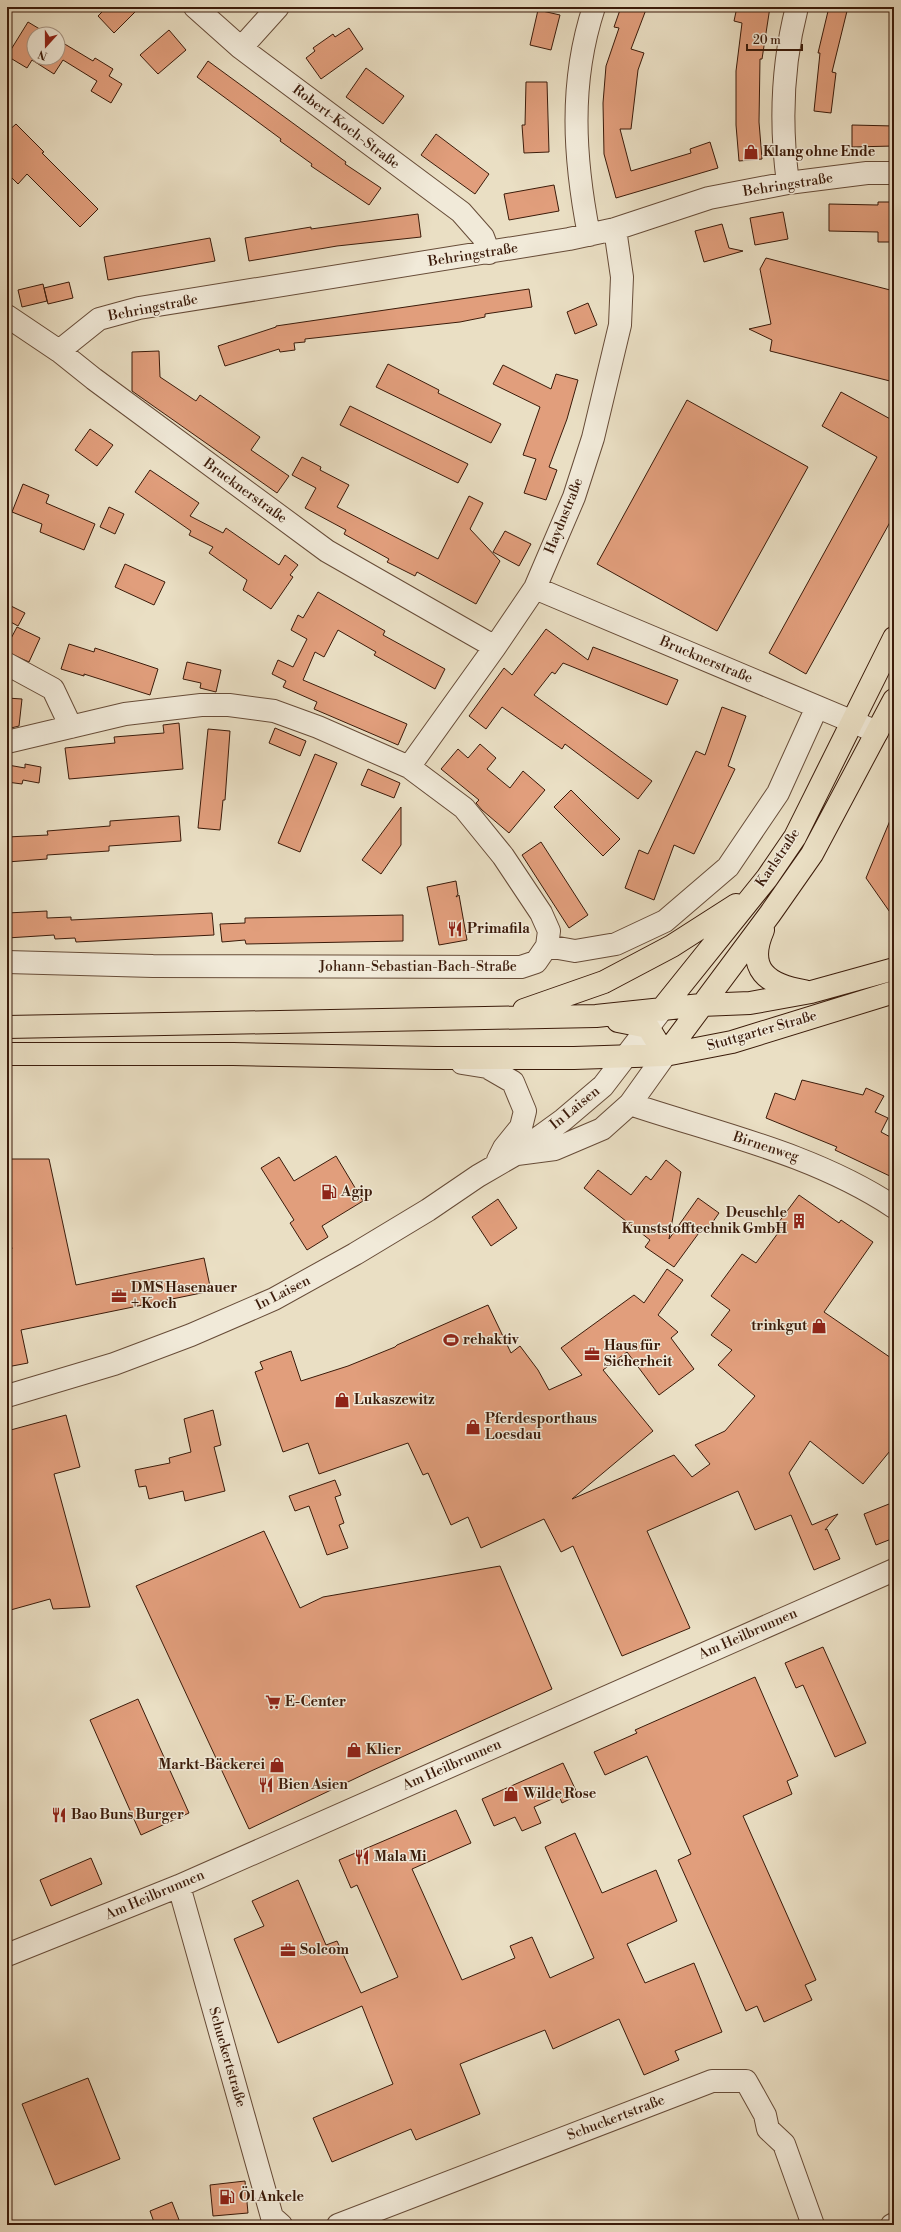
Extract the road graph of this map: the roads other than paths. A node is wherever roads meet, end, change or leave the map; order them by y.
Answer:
1 (195, 7) edge
2 (278, 7) edge
3 (594, 7) edge
4 (797, 7) edge
5 (242, 48) junction
6 (894, 173) edge
7 (788, 184) junction
8 (615, 229) junction
9 (589, 235) junction
10 (489, 253) junction
11 (7, 316) edge
12 (59, 351) junction
13 (534, 588) junction
14 (894, 638) edge
15 (495, 648) junction
16 (7, 664) edge
17 (894, 700) edge
18 (817, 707) junction
19 (851, 721) junction
20 (72, 727) junction
21 (877, 732) junction
22 (7, 742) edge
23 (409, 767) junction
24 (753, 894) junction
25 (770, 914) junction
26 (547, 946) junction
27 (7, 962) edge
28 (894, 969) edge
29 (811, 992) junction
30 (894, 992) edge
31 (701, 1005) junction
32 (661, 1010) junction
33 (596, 1016) junction
34 (502, 1018) junction
35 (7, 1026) edge
36 (648, 1027) junction
37 (680, 1034) junction
38 (702, 1048) junction
39 (7, 1054) edge
40 (665, 1054) junction
41 (627, 1055) junction
42 (436, 1058) junction
43 (630, 1104) junction
44 (516, 1154) junction
45 (494, 1166) junction
46 (894, 1207) edge
47 (7, 1396) edge
48 (894, 1570) edge
49 (179, 1886) junction
50 (7, 1956) edge
51 (282, 2225) edge
52 (338, 2225) edge
53 (813, 2225) edge

1 - 5 street, Robert-Koch-Straße
2 - 5 street
3 - 9 street
4 - 7 street
5 - 10 street, Robert-Koch-Straße
6 - 7 street, Behringstraße
7 - 8 street, Behringstraße
8 - 9 street, Behringstraße
8 - 13 street, Haydnstraße
9 - 10 street, Behringstraße
10 - 12 street, Behringstraße
11 - 12 street, Brucknerstraße
12 - 15 street, Brucknerstraße
13 - 15 street, Haydnstraße
13 - 18 street, Brucknerstraße
14 - 19 main road, Karlstraße
15 - 23 street, Haydnstraße
16 - 20 street
17 - 21 main road, Karlstraße
18 - 19 street, Brucknerstraße
18 - 26 street
19 - 21 street, Brucknerstraße
19 - 24 main road, Karlstraße
20 - 22 street
20 - 23 street
21 - 25 main road, Karlstraße
23 - 26 street
24 - 32 main road, Karlstraße
24 - 34 main road
25 - 29 main road
25 - 31 main road, Karlstraße
26 - 27 street, Johann-Sebastian-Bach-Straße
28 - 29 main road, Stuttgarter Straße
29 - 31 main road, Stuttgarter Straße
30 - 38 main road, Stuttgarter Straße
31 - 32 main road, Stuttgarter Straße
31 - 37 main road, Karlstraße
32 - 33 main road, Stuttgarter Straße
32 - 36 street, Karlstraße
32 - 37 main road
33 - 34 main road
33 - 36 main road
34 - 35 main road
36 - 40 main road
36 - 41 street, Karlstraße
37 - 38 main road
37 - 40 main road, Karlstraße
38 - 40 main road, Stuttgarter Straße
39 - 42 main road, Stuttgarter Straße
40 - 41 main road, Stuttgarter Straße
40 - 43 street, In Laisen
41 - 42 main road, Stuttgarter Straße
41 - 44 street, In Laisen
42 - 45 street
43 - 44 street, In Laisen
43 - 46 street, Birnenweg
44 - 45 street, In Laisen
45 - 47 street, In Laisen
48 - 49 street, Am Heilbrunnen
49 - 50 street, Am Heilbrunnen
49 - 51 street, Schuckertstraße
52 - 53 street, Schuckertstraße

